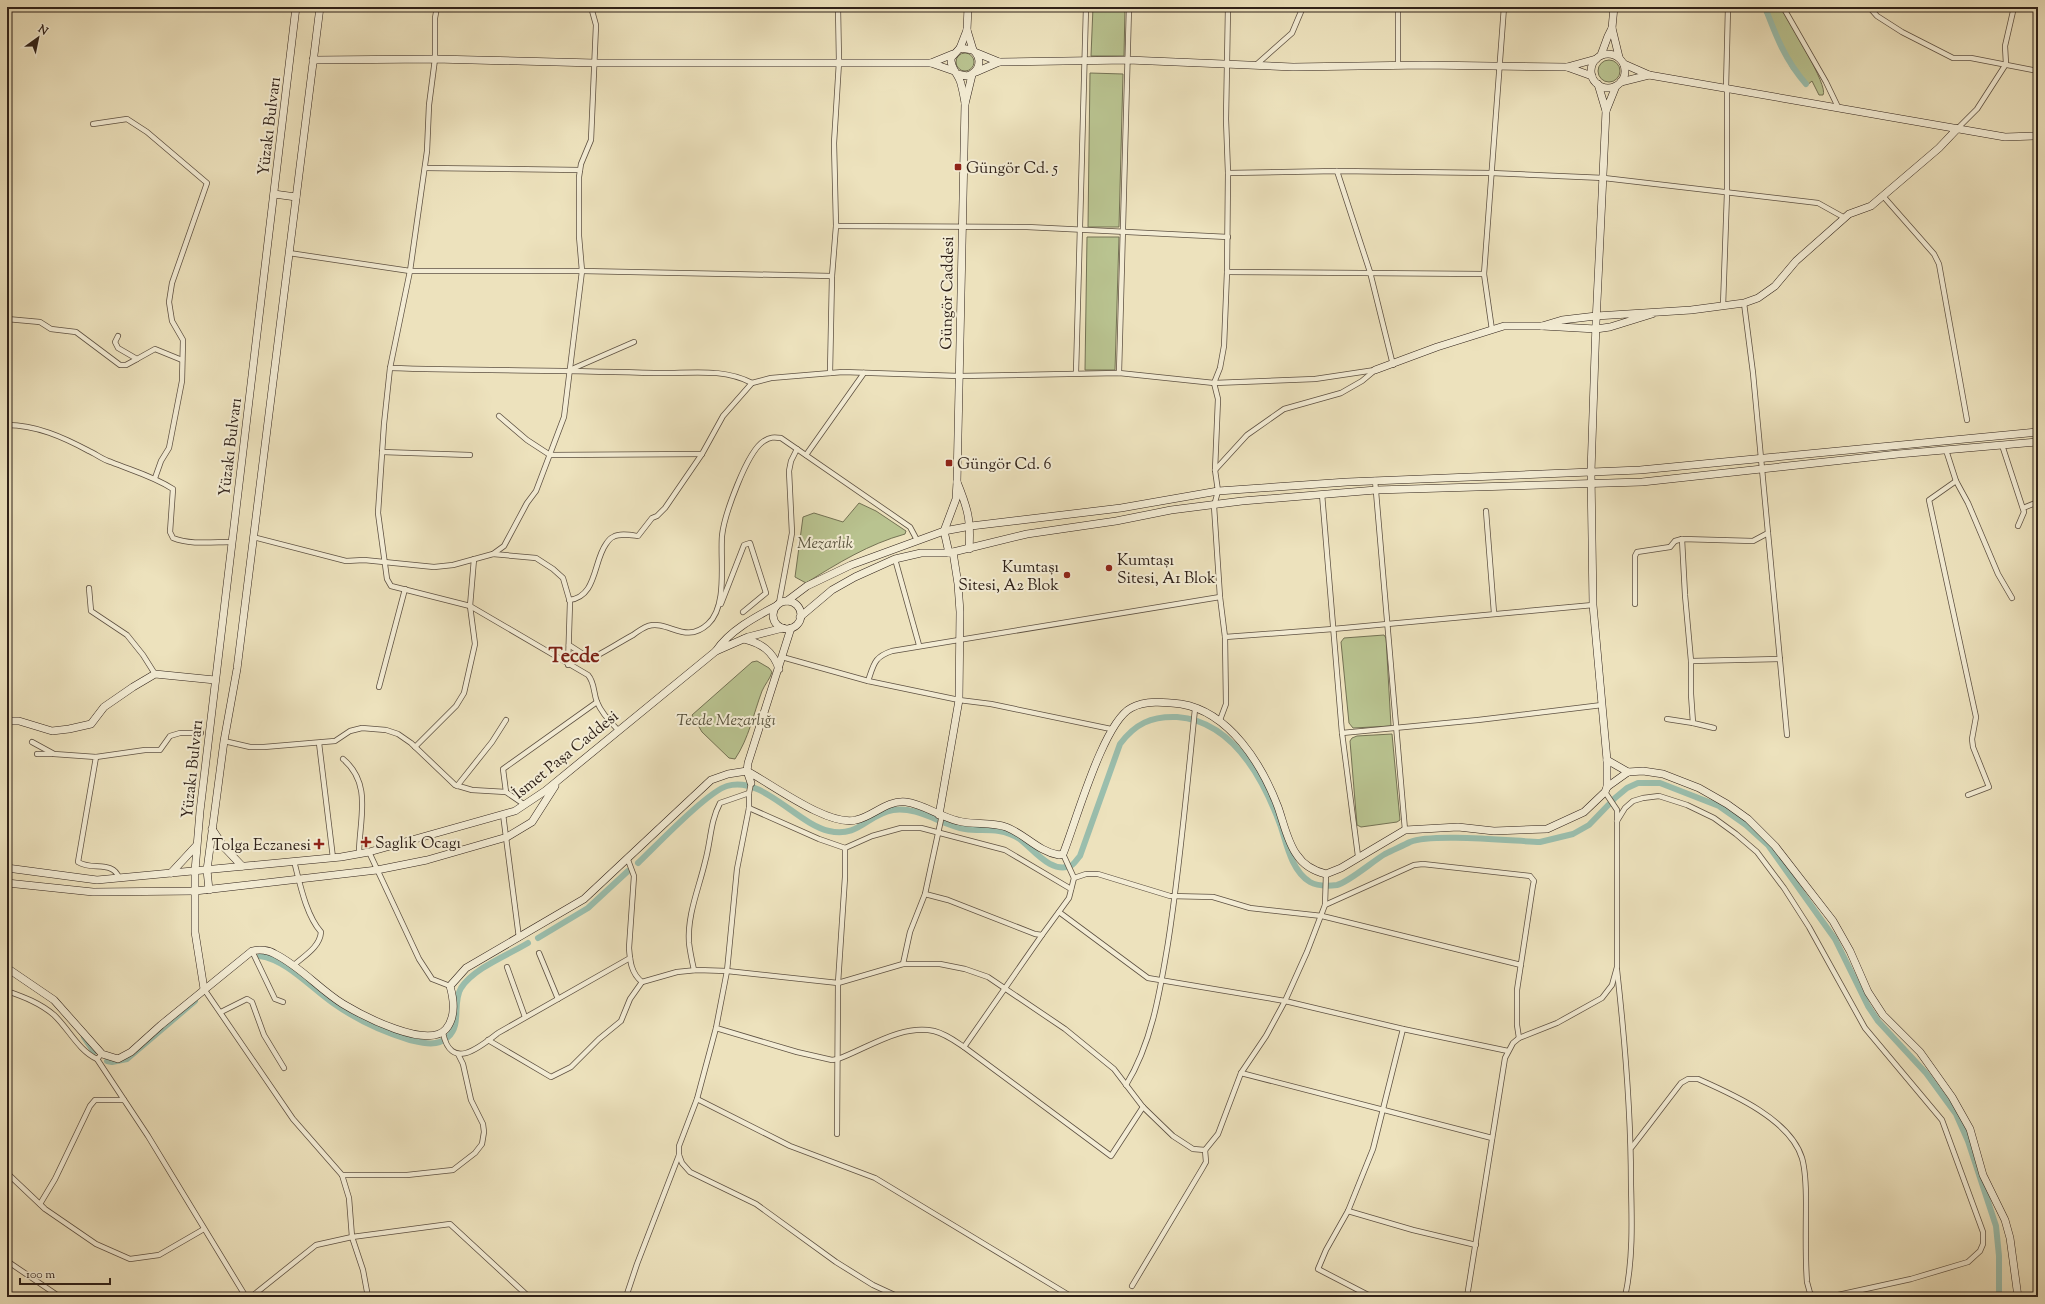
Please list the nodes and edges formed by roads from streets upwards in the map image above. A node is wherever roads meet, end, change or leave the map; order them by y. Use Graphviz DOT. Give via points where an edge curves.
graph roads {
  1 [pos="296,7"];
  2 [pos="320,7"];
  3 [pos="436,7"];
  4 [pos="591,7"];
  5 [pos="838,7"];
  6 [pos="968,7"];
  7 [pos="1086,7"];
  8 [pos="1130,7"];
  9 [pos="1228,7"];
  10 [pos="1303,7"];
  11 [pos="1398,7"];
  12 [pos="1504,7"];
  13 [pos="1614,7"];
  14 [pos="1728,7"];
  15 [pos="1783,7"];
  16 [pos="1869,7"];
  17 [pos="2014,7"];
  18 [pos="1612,28"];
  19 [pos="967,30"];
  20 [pos="960,48"];
  21 [pos="975,52"];
  22 [pos="953,54"];
  23 [pos="1599,57"];
  24 [pos="1619,57"];
  25 [pos="435,59"];
  26 [pos="313,60"];
  27 [pos="1128,60"];
  28 [pos="1085,61"];
  29 [pos="839,62"];
  30 [pos="999,62"];
  31 [pos="595,63"];
  32 [pos="931,63"];
  33 [pos="1227,64"];
  34 [pos="1624,64"];
  35 [pos="2006,64"];
  36 [pos="1256,65"];
  37 [pos="1398,66"];
  38 [pos="1500,66"];
  39 [pos="1568,67"];
  40 [pos="2038,71"];
  41 [pos="956,73"];
  42 [pos="974,73"];
  43 [pos="1649,75"];
  44 [pos="1592,76"];
  45 [pos="1598,84"];
  46 [pos="1618,84"];
  47 [pos="1727,88"];
  48 [pos="965,104"];
  49 [pos="1838,107"];
  50 [pos="1606,111"];
  51 [pos="93,124"];
  52 [pos="1957,129"];
  53 [pos="2038,136"];
  54 [pos="425,168"];
  55 [pos="580,170"];
  56 [pos="1337,171"];
  57 [pos="1491,173"];
  58 [pos="1228,174"];
  59 [pos="1604,178"];
  60 [pos="1726,193"];
  61 [pos="274,194"];
  62 [pos="1883,196"];
  63 [pos="296,197"];
  64 [pos="1845,218"];
  65 [pos="836,226"];
  66 [pos="961,228"];
  67 [pos="1080,229"];
  68 [pos="1124,231"];
  69 [pos="1228,237"];
  70 [pos="289,253"];
  71 [pos="410,271"];
  72 [pos="582,271"];
  73 [pos="1227,272"];
  74 [pos="1370,272"];
  75 [pos="1484,274"];
  76 [pos="832,276"];
  77 [pos="1744,303"];
  78 [pos="1722,306"];
  79 [pos="1652,314"];
  80 [pos="1596,316"];
  81 [pos="7,319"];
  82 [pos="1542,326"];
  83 [pos="1596,329"];
  84 [pos="1492,330"];
  85 [pos="118,336"];
  86 [pos="634,342"];
  87 [pos="137,359"];
  88 [pos="182,360"];
  89 [pos="1393,365"];
  90 [pos="390,368"];
  91 [pos="569,370"];
  92 [pos="1375,370"];
  93 [pos="830,373"];
  94 [pos="864,373"];
  95 [pos="1076,373"];
  96 [pos="1119,373"];
  97 [pos="959,376"];
  98 [pos="752,383"];
  99 [pos="1214,383"];
  100 [pos="499,416"];
  101 [pos="1967,420"];
  102 [pos="7,425"];
  103 [pos="2038,432"];
  104 [pos="2038,442"];
  105 [pos="2002,445"];
  106 [pos="797,449"];
  107 [pos="1946,450"];
  108 [pos="382,452"];
  109 [pos="702,454"];
  110 [pos="470,455"];
  111 [pos="550,455"];
  112 [pos="806,456"];
  113 [pos="1761,458"];
  114 [pos="1214,470"];
  115 [pos="1762,470"];
  116 [pos="1591,472"];
  117 [pos="156,478"];
  118 [pos="1375,480"];
  119 [pos="1956,481"];
  120 [pos="957,482"];
  121 [pos="1593,484"];
  122 [pos="1376,490"];
  123 [pos="1218,491"];
  124 [pos="1322,494"];
  125 [pos="2038,502"];
  126 [pos="1214,506"];
  127 [pos="2023,508"];
  128 [pos="1486,511"];
  129 [pos="971,526"];
  130 [pos="2018,526"];
  131 [pos="944,531"];
  132 [pos="1768,533"];
  133 [pos="253,536"];
  134 [pos="1682,539"];
  135 [pos="917,540"];
  136 [pos="232,542"];
  137 [pos="969,549"];
  138 [pos="951,553"];
  139 [pos="493,554"];
  140 [pos="474,559"];
  141 [pos="895,559"];
  142 [pos="386,563"];
  143 [pos="89,588"];
  144 [pos="405,589"];
  145 [pos="1220,596"];
  146 [pos="2012,598"];
  147 [pos="569,600"];
  148 [pos="787,601"];
  149 [pos="1635,604"];
  150 [pos="778,605"];
  151 [pos="1593,605"];
  152 [pos="470,606"];
  153 [pos="719,608"];
  154 [pos="743,612"];
  155 [pos="1494,613"];
  156 [pos="800,617"];
  157 [pos="1388,623"];
  158 [pos="787,628"];
  159 [pos="1333,629"];
  160 [pos="1225,637"];
  161 [pos="744,639"];
  162 [pos="960,639"];
  163 [pos="569,645"];
  164 [pos="919,645"];
  165 [pos="716,651"];
  166 [pos="782,657"];
  167 [pos="1780,659"];
  168 [pos="1691,661"];
  169 [pos="568,664"];
  170 [pos="779,669"];
  171 [pos="155,674"];
  172 [pos="215,680"];
  173 [pos="868,681"];
  174 [pos="379,687"];
  175 [pos="958,700"];
  176 [pos="597,702"];
  177 [pos="1602,705"];
  178 [pos="1195,709"];
  179 [pos="1667,719"];
  180 [pos="506,720"];
  181 [pos="1220,720"];
  182 [pos="7,721"];
  183 [pos="1693,723"];
  184 [pos="1396,728"];
  185 [pos="1714,728"];
  186 [pos="1111,729"];
  187 [pos="618,730"];
  188 [pos="201,733"];
  189 [pos="1342,733"];
  190 [pos="1787,735"];
  191 [pos="224,741"];
  192 [pos="32,742"];
  193 [pos="320,743"];
  194 [pos="415,747"];
  195 [pos="37,754"];
  196 [pos="54,754"];
  197 [pos="96,757"];
  198 [pos="343,759"];
  199 [pos="1607,760"];
  200 [pos="747,772"];
  201 [pos="1628,772"];
  202 [pos="558,780"];
  203 [pos="457,786"];
  204 [pos="750,788"];
  205 [pos="1606,790"];
  206 [pos="506,792"];
  207 [pos="1968,795"];
  208 [pos="525,805"];
  209 [pos="749,808"];
  210 [pos="503,814"];
  211 [pos="941,816"];
  212 [pos="1617,821"];
  213 [pos="212,829"];
  214 [pos="1405,830"];
  215 [pos="938,833"];
  216 [pos="507,837"];
  217 [pos="197,846"];
  218 [pos="845,848"];
  219 [pos="369,852"];
  220 [pos="359,854"];
  221 [pos="1063,854"];
  222 [pos="1358,856"];
  223 [pos="333,858"];
  224 [pos="628,860"];
  225 [pos="294,861"];
  226 [pos="242,866"];
  227 [pos="7,868"];
  228 [pos="207,870"];
  229 [pos="377,870"];
  230 [pos="194,871"];
  231 [pos="171,873"];
  232 [pos="1326,876"];
  233 [pos="119,878"];
  234 [pos="1074,878"];
  235 [pos="299,880"];
  236 [pos="7,883"];
  237 [pos="1071,888"];
  238 [pos="209,890"];
  239 [pos="195,892"];
  240 [pos="925,894"];
  241 [pos="1176,896"];
  242 [pos="1325,905"];
  243 [pos="1059,912"];
  244 [pos="1322,916"];
  245 [pos="1042,935"];
  246 [pos="519,938"];
  247 [pos="252,952"];
  248 [pos="539,953"];
  249 [pos="630,958"];
  250 [pos="903,964"];
  251 [pos="294,965"];
  252 [pos="1521,965"];
  253 [pos="507,967"];
  254 [pos="1617,967"];
  255 [pos="7,968"];
  256 [pos="694,970"];
  257 [pos="727,971"];
  258 [pos="1162,981"];
  259 [pos="642,982"];
  260 [pos="838,984"];
  261 [pos="450,986"];
  262 [pos="1005,987"];
  263 [pos="204,989"];
  264 [pos="7,991"];
  265 [pos="558,999"];
  266 [pos="1285,1001"];
  267 [pos="283,1002"];
  268 [pos="221,1012"];
  269 [pos="526,1017"];
  270 [pos="716,1028"];
  271 [pos="1403,1029"];
  272 [pos="443,1035"];
  273 [pos="1519,1038"];
  274 [pos="488,1040"];
  275 [pos="964,1047"];
  276 [pos="1508,1051"];
  277 [pos="458,1054"];
  278 [pos="99,1056"];
  279 [pos="838,1059"];
  280 [pos="284,1068"];
  281 [pos="1241,1073"];
  282 [pos="1126,1085"];
  283 [pos="124,1100"];
  284 [pos="697,1100"];
  285 [pos="1144,1107"];
  286 [pos="1383,1109"];
  287 [pos="837,1134"];
  288 [pos="1492,1138"];
  289 [pos="1632,1147"];
  290 [pos="1205,1150"];
  291 [pos="679,1155"];
  292 [pos="7,1173"];
  293 [pos="342,1175"];
  294 [pos="40,1204"];
  295 [pos="1348,1211"];
  296 [pos="204,1229"];
  297 [pos="352,1237"];
  298 [pos="1476,1245"];
  299 [pos="7,1261"];
  300 [pos="1132,1286"];
  301 [pos="366,1296"];
  302 [pos="60,1297"];
  303 [pos="246,1297"];
  304 [pos="251,1297"];
  305 [pos="529,1297"];
  306 [pos="626,1297"];
  307 [pos="899,1297"];
  308 [pos="1072,1297"];
  309 [pos="1372,1297"];
  310 [pos="1467,1297"];
  311 [pos="1625,1297"];
  312 [pos="1815,1297"];
  313 [pos="1829,1297"];
  314 [pos="2018,1297"];
  1 -- 61 [label="street, Yüzakı Bulvarı"];
  2 -- 26 [label="street, Yüzakı Bulvarı"];
  3 -- 25 [label="street"];
  4 -- 31 [label="street" via="596,24"];
  5 -- 29 [label="street"];
  6 -- 19 [label="street"];
  7 -- 28 [label="street"];
  8 -- 27 [label="street"];
  9 -- 33 [label="street"];
  10 -- 36 [label="street" via="1292,33"];
  11 -- 37 [label="street"];
  12 -- 38 [label="street"];
  13 -- 18 [label="street"];
  14 -- 47 [label="street"];
  15 -- 49 [label="street"];
  16 -- 35 [label="street" via="1902,32 1954,58"];
  17 -- 35 [label="street" via="2005,46"];
  18 -- 23 [label="street"];
  18 -- 24 [label="street"];
  19 -- 20 [label="street"];
  19 -- 21 [label="street"];
  20 -- 21 [label="street"];
  20 -- 22 [label="street"];
  21 -- 30 [label="street"];
  21 -- 42 [label="street" via="980,63"];
  22 -- 32 [label="street"];
  22 -- 41 [label="street" via="950,63"];
  23 -- 24 [label="street" via="1609,54"];
  23 -- 39 [label="street"];
  23 -- 44 [label="street" via="1592,66"];
  24 -- 34 [label="street"];
  25 -- 26 [label="street"];
  25 -- 31 [label="street"];
  25 -- 54 [label="street"];
  26 -- 63 [label="street, Yüzakı Bulvarı"];
  27 -- 28 [label="street"];
  27 -- 33 [label="street"];
  27 -- 68 [label="street"];
  28 -- 30 [label="street"];
  28 -- 67 [label="street"];
  29 -- 31 [label="street"];
  29 -- 32 [label="street"];
  29 -- 65 [label="street" via="834,143"];
  30 -- 42 [label="street"];
  31 -- 55 [label="street" via="591,140"];
  32 -- 41 [label="street"];
  33 -- 36 [label="street"];
  33 -- 58 [label="street"];
  34 -- 43 [label="street"];
  34 -- 46 [label="street" via="1625,73"];
  35 -- 40 [label="street"];
  35 -- 52 [label="street" via="1977,109"];
  36 -- 37 [label="street"];
  37 -- 38 [label="street"];
  38 -- 39 [label="street"];
  38 -- 57 [label="street"];
  39 -- 44 [label="street"];
  41 -- 42 [label="street" via="962,76"];
  41 -- 48 [label="street"];
  42 -- 48 [label="street"];
  43 -- 46 [label="street"];
  43 -- 47 [label="street"];
  44 -- 45 [label="street"];
  45 -- 46 [label="street" via="1606,88"];
  45 -- 50 [label="street"];
  46 -- 50 [label="street"];
  47 -- 49 [label="street"];
  47 -- 60 [label="street"];
  48 -- 66 [label="street, Güngör Caddesi"];
  49 -- 52 [label="street"];
  50 -- 59 [label="street"];
  51 -- 88 [label="street" via="127,119 147,132 207,183 172,283 169,302 172,321 184,340"];
  52 -- 53 [label="street" via="2005,137"];
  52 -- 62 [label="street" via="1939,148"];
  54 -- 55 [label="street"];
  54 -- 71 [label="street"];
  55 -- 72 [label="street" via="579,236"];
  56 -- 57 [label="street"];
  56 -- 58 [label="street"];
  56 -- 74 [label="street"];
  57 -- 59 [label="street"];
  57 -- 75 [label="street"];
  58 -- 69 [label="street"];
  59 -- 60 [label="street"];
  59 -- 80 [label="street"];
  60 -- 64 [label="street" via="1818,203"];
  60 -- 78 [label="street"];
  61 -- 63 [label="street"];
  61 -- 136 [label="street, Yüzakı Bulvarı"];
  62 -- 64 [label="street" via="1871,206"];
  62 -- 101 [label="street" via="1934,254 1939,264"];
  63 -- 70 [label="street, Yüzakı Bulvarı"];
  64 -- 77 [label="street" via="1796,261 1775,286 1758,298"];
  65 -- 66 [label="street"];
  65 -- 76 [label="street"];
  66 -- 67 [label="street"];
  66 -- 97 [label="street, Güngör Caddesi"];
  67 -- 68 [label="street"];
  67 -- 95 [label="street"];
  68 -- 69 [label="street"];
  68 -- 96 [label="street"];
  69 -- 73 [label="street"];
  70 -- 71 [label="street"];
  70 -- 133 [label="street, Yüzakı Bulvarı"];
  71 -- 72 [label="street"];
  71 -- 90 [label="street"];
  72 -- 76 [label="street"];
  72 -- 91 [label="street"];
  73 -- 74 [label="street"];
  73 -- 99 [label="street" via="1224,346"];
  74 -- 75 [label="street"];
  74 -- 89 [label="street"];
  75 -- 84 [label="street"];
  76 -- 93 [label="street"];
  77 -- 78 [label="street"];
  77 -- 113 [label="street"];
  78 -- 79 [label="street"];
  79 -- 80 [label="street"];
  79 -- 83 [label="street"];
  80 -- 82 [label="street" via="1562,320"];
  80 -- 83 [label="street"];
  81 -- 87 [label="street" via="40,322 51,328 76,332 120,365"];
  82 -- 83 [label="street"];
  82 -- 84 [label="street" via="1504,326"];
  83 -- 116 [label="street"];
  84 -- 89 [label="street" via="1437,347"];
  85 -- 87 [label="street" via="115,342 118,348"];
  86 -- 91 [label="street"];
  87 -- 88 [label="street" via="155,348"];
  88 -- 117 [label="street" via="179,402 169,448 161,461"];
  89 -- 92 [label="street"];
  90 -- 91 [label="street"];
  90 -- 108 [label="street"];
  91 -- 98 [label="street" via="725,373"];
  91 -- 111 [label="street" via="564,417"];
  92 -- 99 [label="street" via="1315,379"];
  92 -- 114 [label="street" via="1341,393 1284,409 1247,435"];
  93 -- 94 [label="street"];
  93 -- 98 [label="street" via="771,378"];
  94 -- 97 [label="street"];
  94 -- 112 [label="street"];
  95 -- 96 [label="street"];
  95 -- 97 [label="street"];
  96 -- 99 [label="street"];
  97 -- 120 [label="street, Güngör Caddesi"];
  98 -- 109 [label="street" via="723,416"];
  99 -- 114 [label="street" via="1218,399"];
  100 -- 111 [label="street" via="527,440"];
  102 -- 117 [label="street" via="48,432 110,462"];
  103 -- 113 [label="street"];
  104 -- 105 [label="street"];
  105 -- 107 [label="street"];
  105 -- 127 [label="street"];
  106 -- 112 [label="street"];
  106 -- 150 [label="street" via="789,471 792,533"];
  106 -- 153 [label="street" via="781,438 772,437 763,441 750,456 736,486 722,535"];
  107 -- 115 [label="street"];
  107 -- 119 [label="street"];
  108 -- 110 [label="street"];
  108 -- 142 [label="street" via="378,513"];
  109 -- 111 [label="street"];
  109 -- 147 [label="street" via="665,508 652,518 638,536 611,537 601,551 590,588 578,599"];
  111 -- 139 [label="street" via="536,491 526,503 504,546"];
  112 -- 135 [label="street" via="910,527"];
  113 -- 115 [label="street"];
  113 -- 116 [label="street" via="1640,470"];
  114 -- 123 [label="street"];
  115 -- 121 [label="street" via="1739,470 1642,482"];
  115 -- 132 [label="street"];
  116 -- 118 [label="street"];
  116 -- 121 [label="street"];
  117 -- 136 [label="street" via="173,489 170,532 173,538 178,541"];
  118 -- 122 [label="street"];
  118 -- 123 [label="street"];
  119 -- 146 [label="street" via="1998,574"];
  119 -- 207 [label="street" via="1929,500 1976,717 1973,746 1989,787"];
  120 -- 129 [label="street"];
  120 -- 131 [label="street, Güngör Caddesi" via="956,499"];
  121 -- 122 [label="street"];
  121 -- 151 [label="street"];
  122 -- 124 [label="street"];
  122 -- 157 [label="street"];
  123 -- 126 [label="street"];
  123 -- 129 [label="street" via="1121,508"];
  124 -- 126 [label="street"];
  124 -- 159 [label="street"];
  125 -- 127 [label="street"];
  126 -- 137 [label="street" via="1171,510 1027,534"];
  126 -- 145 [label="street"];
  127 -- 130 [label="street" via="2024,512"];
  128 -- 155 [label="street"];
  129 -- 131 [label="street"];
  129 -- 137 [label="street"];
  131 -- 135 [label="street"];
  131 -- 138 [label="street"];
  132 -- 134 [label="street" via="1753,541"];
  132 -- 167 [label="street"];
  133 -- 142 [label="street" via="346,561"];
  133 -- 191 [label="street, Yüzakı Bulvarı" via="237,669"];
  134 -- 149 [label="street" via="1675,541 1670,547 1637,552"];
  134 -- 168 [label="street"];
  135 -- 148 [label="street" via="819,580"];
  136 -- 172 [label="street, Yüzakı Bulvarı"];
  137 -- 138 [label="street"];
  138 -- 141 [label="street" via="921,553"];
  138 -- 162 [label="street" via="958,584"];
  139 -- 140 [label="street"];
  139 -- 147 [label="street" via="536,558 563,578"];
  140 -- 142 [label="street" via="434,568"];
  140 -- 152 [label="street"];
  141 -- 156 [label="street" via="837,587"];
  141 -- 164 [label="street"];
  142 -- 144 [label="street" via="388,583"];
  143 -- 171 [label="street" via="92,611 127,635"];
  144 -- 152 [label="street"];
  144 -- 174 [label="street"];
  145 -- 160 [label="street"];
  145 -- 162 [label="street"];
  147 -- 163 [label="street"];
  148 -- 150 [label="street"];
  148 -- 156 [label="street" via="799,608"];
  150 -- 158 [label="street" via="773,615 774,619 779,626"];
  150 -- 165 [label="street" via="721,642"];
  151 -- 155 [label="street"];
  151 -- 177 [label="street"];
  152 -- 169 [label="street"];
  152 -- 194 [label="street" via="475,644 464,693 456,706"];
  153 -- 154 [label="street" via="744,545 750,543 766,593"];
  153 -- 163 [label="street" via="709,624 693,632 676,632 662,626 649,626 596,656 586,656"];
  155 -- 157 [label="street"];
  156 -- 158 [label="street" via="796,625"];
  157 -- 159 [label="street"];
  157 -- 184 [label="street"];
  158 -- 161 [label="street"];
  158 -- 166 [label="street"];
  159 -- 160 [label="street"];
  159 -- 189 [label="street"];
  160 -- 181 [label="street" via="1226,704"];
  161 -- 165 [label="street"];
  161 -- 170 [label="street" via="754,641 769,651"];
  162 -- 164 [label="street"];
  162 -- 175 [label="street"];
  163 -- 169 [label="street"];
  164 -- 173 [label="street" via="880,655 874,663"];
  165 -- 187 [label="street, İsmet Paşa Caddesi"];
  166 -- 170 [label="street"];
  166 -- 173 [label="street"];
  167 -- 168 [label="street"];
  167 -- 190 [label="street"];
  168 -- 183 [label="street"];
  169 -- 176 [label="street" via="588,675 593,681"];
  170 -- 200 [label="street"];
  171 -- 172 [label="street"];
  171 -- 182 [label="street" via="104,707 91,724 52,731 19,721"];
  172 -- 217 [label="street, Yüzakı Bulvarı"];
  173 -- 175 [label="street"];
  175 -- 186 [label="street" via="991,704"];
  175 -- 211 [label="street"];
  176 -- 187 [label="street" via="610,723"];
  176 -- 206 [label="street" via="503,769"];
  177 -- 184 [label="street"];
  177 -- 199 [label="street"];
  178 -- 181 [label="street"];
  178 -- 186 [label="street" via="1186,705 1162,702 1146,703 1131,707"];
  178 -- 241 [label="street"];
  179 -- 183 [label="street"];
  180 -- 203 [label="street"];
  181 -- 232 [label="street" via="1265,775 1295,853 1306,865"];
  183 -- 185 [label="street"];
  184 -- 189 [label="street"];
  184 -- 214 [label="street"];
  186 -- 221 [label="street"];
  187 -- 202 [label="street, İsmet Paşa Caddesi"];
  188 -- 197 [label="street" via="180,733 170,736 160,750"];
  189 -- 222 [label="street"];
  191 -- 193 [label="street" via="250,747"];
  191 -- 213 [label="street, Yüzakı Bulvarı"];
  192 -- 196 [label="street"];
  193 -- 194 [label="street" via="335,741 350,731 362,728 398,734"];
  193 -- 223 [label="street"];
  194 -- 203 [label="street"];
  195 -- 196 [label="street"];
  196 -- 197 [label="street"];
  197 -- 233 [label="street" via="78,862 90,867 112,868"];
  198 -- 220 [label="street" via="354,768 363,796"];
  199 -- 201 [label="street"];
  199 -- 205 [label="street"];
  200 -- 204 [label="street"];
  200 -- 211 [label="street" via="821,814 845,822 857,820 886,804 906,802"];
  200 -- 224 [label="street" via="728,774 711,780"];
  201 -- 205 [label="street"];
  201 -- 314 [label="street" via="1643,770 1663,774 1699,788 1748,819 1775,846 1833,921 1850,950 1868,992 1883,1015 1920,1052 1952,1097 1970,1129 1984,1175 2005,1220"];
  202 -- 208 [label="street, İsmet Paşa Caddesi"];
  202 -- 216 [label="street" via="532,822"];
  203 -- 206 [label="street" via="472,790"];
  204 -- 209 [label="street"];
  204 -- 256 [label="street" via="720,803 714,814 706,862 694,899 691,919 689,942"];
  205 -- 212 [label="street" via="1616,810"];
  205 -- 214 [label="street" via="1584,812 1547,829"];
  206 -- 208 [label="street"];
  208 -- 210 [label="street, İsmet Paşa Caddesi"];
  209 -- 218 [label="street" via="819,840"];
  209 -- 257 [label="street" via="737,869"];
  210 -- 216 [label="street"];
  210 -- 219 [label="street, İsmet Paşa Caddesi"];
  211 -- 215 [label="street"];
  211 -- 221 [label="street" via="958,821 1006,827 1052,854"];
  212 -- 254 [label="street"];
  212 -- 313 [label="street" via="1633,801 1659,796 1700,812 1736,834 1757,852 1809,927 1865,1028 1942,1120 1983,1232 1980,1251 1968,1262 1911,1279"];
  213 -- 226 [label="street" via="224,847"];
  213 -- 228 [label="street, Yüzakı Bulvarı"];
  214 -- 222 [label="street"];
  215 -- 218 [label="street" via="921,828 901,828 872,836"];
  215 -- 237 [label="street" via="1005,850"];
  215 -- 240 [label="street"];
  216 -- 229 [label="street" via="427,860"];
  216 -- 246 [label="street"];
  217 -- 230 [label="street, Yüzakı Bulvarı"];
  217 -- 231 [label="street"];
  218 -- 260 [label="street"];
  219 -- 220 [label="street, İsmet Paşa Caddesi"];
  219 -- 229 [label="street"];
  220 -- 223 [label="street, İsmet Paşa Caddesi"];
  221 -- 234 [label="street"];
  222 -- 232 [label="street"];
  223 -- 225 [label="street, İsmet Paşa Caddesi"];
  224 -- 246 [label="street" via="584,899"];
  224 -- 249 [label="street" via="634,876"];
  225 -- 226 [label="street, İsmet Paşa Caddesi"];
  225 -- 235 [label="street"];
  226 -- 228 [label="street, İsmet Paşa Caddesi"];
  227 -- 233 [label="street, İsmet Paşa Caddesi" via="97,880"];
  228 -- 230 [label="street, İsmet Paşa Caddesi"];
  228 -- 238 [label="street, Yüzakı Bulvarı"];
  229 -- 235 [label="street"];
  229 -- 261 [label="street" via="419,959 432,979"];
  230 -- 231 [label="street, İsmet Paşa Caddesi"];
  230 -- 239 [label="street, Yüzakı Bulvarı"];
  231 -- 233 [label="street, İsmet Paşa Caddesi"];
  232 -- 242 [label="street"];
  234 -- 237 [label="street"];
  234 -- 241 [label="street" via="1098,874"];
  235 -- 238 [label="street"];
  235 -- 251 [label="street" via="309,914 321,932 320,939 312,950"];
  236 -- 239 [label="street" via="93,892"];
  237 -- 243 [label="street" via="1069,898"];
  238 -- 239 [label="street"];
  239 -- 263 [label="street, Yüzakı Bulvarı" via="195,932"];
  240 -- 245 [label="street"];
  240 -- 250 [label="street" via="910,932"];
  241 -- 244 [label="street" via="1213,897 1250,908"];
  241 -- 258 [label="street"];
  242 -- 244 [label="street"];
  242 -- 252 [label="street" via="1414,865 1527,875 1533,878 1534,884"];
  243 -- 245 [label="street"];
  243 -- 258 [label="street" via="1148,978"];
  244 -- 252 [label="street"];
  244 -- 266 [label="street"];
  245 -- 262 [label="street"];
  246 -- 261 [label="street" via="466,968"];
  247 -- 251 [label="street" via="257,949 274,953"];
  247 -- 263 [label="street"];
  247 -- 267 [label="street" via="276,999"];
  248 -- 265 [label="street"];
  249 -- 259 [label="street" via="635,976"];
  249 -- 265 [label="street"];
  250 -- 260 [label="street"];
  250 -- 262 [label="street" via="940,964 965,969 988,977"];
  251 -- 272 [label="street" via="343,1004 374,1020 415,1035"];
  252 -- 273 [label="street" via="1517,990"];
  253 -- 269 [label="street"];
  254 -- 273 [label="street" via="1612,985 1602,998 1557,1023"];
  254 -- 289 [label="street"];
  255 -- 278 [label="street" via="54,1000"];
  256 -- 257 [label="street"];
  256 -- 259 [label="street"];
  257 -- 260 [label="street"];
  257 -- 270 [label="street"];
  258 -- 266 [label="street"];
  258 -- 282 [label="street" via="1139,1061"];
  259 -- 274 [label="street" via="630,999 621,1021 571,1067 551,1077"];
  260 -- 279 [label="street"];
  261 -- 272 [label="street" via="454,1000 451,1024"];
  262 -- 275 [label="street"];
  262 -- 282 [label="street" via="1066,1028 1114,1069"];
  263 -- 268 [label="street"];
  263 -- 278 [label="street" via="131,1052 118,1059"];
  264 -- 278 [label="street" via="39,1004 54,1015 88,1055"];
  265 -- 269 [label="street"];
  266 -- 271 [label="street"];
  266 -- 281 [label="street" via="1266,1036"];
  268 -- 280 [label="street" via="247,999 252,1002 264,1035"];
  268 -- 293 [label="street" via="293,1119"];
  269 -- 274 [label="street"];
  270 -- 279 [label="street" via="797,1052"];
  270 -- 284 [label="street"];
  271 -- 276 [label="street"];
  271 -- 286 [label="street"];
  272 -- 277 [label="street" via="448,1048"];
  273 -- 276 [label="street"];
  274 -- 277 [label="street" via="479,1048"];
  275 -- 279 [label="street" via="949,1037 920,1029 904,1032"];
  275 -- 285 [label="street" via="1111,1156"];
  276 -- 288 [label="street"];
  277 -- 293 [label="street" via="463,1064 471,1100 484,1128 482,1144 475,1153 453,1170 407,1175"];
  278 -- 283 [label="street"];
  279 -- 287 [label="street"];
  281 -- 286 [label="street"];
  281 -- 290 [label="street" via="1218,1134"];
  282 -- 285 [label="street"];
  283 -- 294 [label="street" via="95,1100 90,1106"];
  283 -- 296 [label="street"];
  284 -- 291 [label="street" via="679,1146"];
  284 -- 308 [label="street" via="790,1146 875,1178"];
  285 -- 290 [label="street" via="1173,1136 1193,1149"];
  286 -- 288 [label="street"];
  286 -- 295 [label="street" via="1373,1148"];
  288 -- 298 [label="street"];
  289 -- 311 [label="street" via="1632,1227"];
  289 -- 312 [label="street" via="1681,1083 1688,1079 1698,1079 1750,1103 1772,1120 1789,1136 1802,1157 1806,1180 1807,1282 1810,1293"];
  290 -- 300 [label="street" via="1206,1162"];
  291 -- 306 [label="street"];
  291 -- 307 [label="street" via="690,1172 756,1204 836,1262 872,1285"];
  292 -- 294 [label="street"];
  293 -- 297 [label="street" via="349,1198"];
  294 -- 296 [label="street" via="96,1244 130,1259 159,1255"];
  295 -- 298 [label="street"];
  295 -- 309 [label="street" via="1318,1269"];
  296 -- 303 [label="street"];
  297 -- 301 [label="street" via="363,1270"];
  297 -- 304 [label="street" via="316,1245"];
  297 -- 305 [label="street" via="450,1224"];
  298 -- 310 [label="street"];
  299 -- 302 [label="street"];
}
